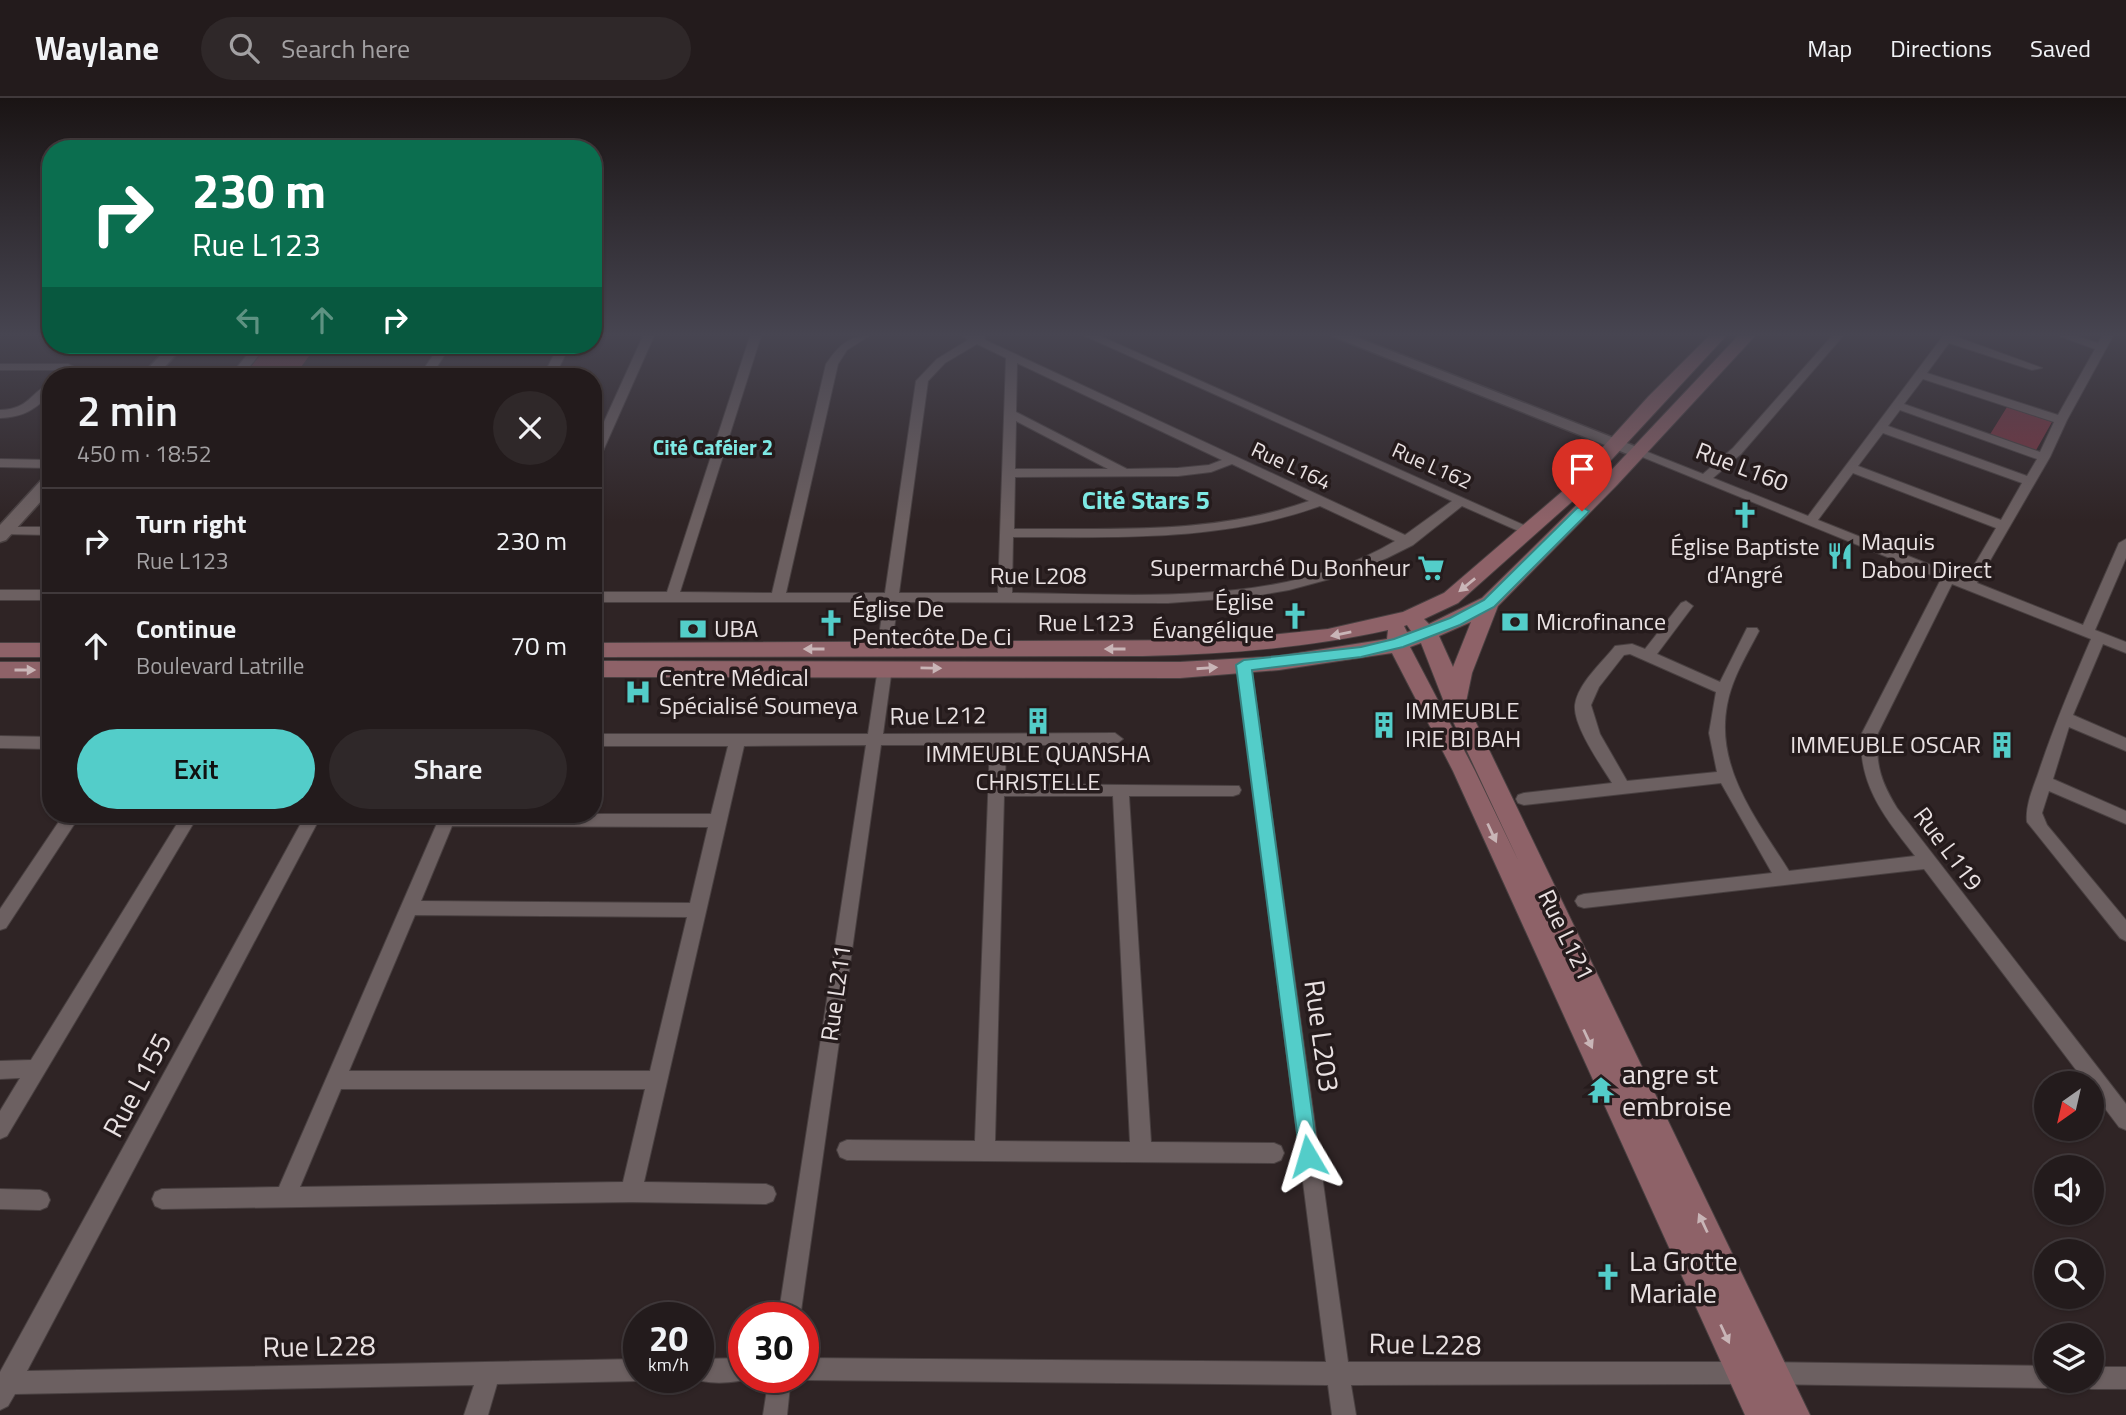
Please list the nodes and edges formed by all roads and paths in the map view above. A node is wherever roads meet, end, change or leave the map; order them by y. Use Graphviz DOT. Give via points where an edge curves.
graph roads {
  1 [pos="39,397"];
  2 [pos="621,397"];
  3 [pos="736,397"];
  4 [pos="824,397"];
  5 [pos="920,397"];
  6 [pos="1012,397"];
  7 [pos="1099,397"];
  8 [pos="1228,397"];
  9 [pos="1495,397"];
  10 [pos="1660,397"];
  11 [pos="1688,397"];
  12 [pos="1784,397"];
  13 [pos="1906,397"];
  14 [pos="1993,397"];
  15 [pos="2074,397"];
  16 [pos="1899,407"];
  17 [pos="0,414"];
  18 [pos="1012,414"];
  19 [pos="2061,420"];
  20 [pos="1882,428"];
  21 [pos="602,440"];
  22 [pos="1615,445"];
  23 [pos="1636,452"];
  24 [pos="2044,457"];
  25 [pos="1233,460"];
  26 [pos="0,463"];
  27 [pos="42,464"];
  28 [pos="1852,468"];
  29 [pos="1124,472"];
  30 [pos="1010,473"];
  31 [pos="1706,479"];
  32 [pos="2028,481"];
  33 [pos="42,490"];
  34 [pos="1320,501"];
  35 [pos="1460,501"];
  36 [pos="1811,521"];
  37 [pos="2004,526"];
  38 [pos="1528,530"];
  39 [pos="42,532"];
  40 [pos="1008,533"];
  41 [pos="2,534"];
  42 [pos="1408,542"];
  43 [pos="2126,543"];
  44 [pos="1949,577"];
  45 [pos="1969,585"];
  46 [pos="0,595"];
  47 [pos="42,595"];
  48 [pos="778,596"];
  49 [pos="602,597"];
  50 [pos="672,597"];
  51 [pos="1005,598"];
  52 [pos="891,599"];
  53 [pos="1489,603"];
  54 [pos="1686,606"];
  55 [pos="1408,618"];
  56 [pos="1752,631"];
  57 [pos="1428,633"];
  58 [pos="2093,635"];
  59 [pos="1398,644"];
  60 [pos="2126,648"];
  61 [pos="0,650"];
  62 [pos="42,650"];
  63 [pos="602,650"];
  64 [pos="1648,655"];
  65 [pos="884,658"];
  66 [pos="1244,665"];
  67 [pos="602,669"];
  68 [pos="0,670"];
  69 [pos="42,670"];
  70 [pos="1723,689"];
  71 [pos="1455,702"];
  72 [pos="2064,718"];
  73 [pos="998,738"];
  74 [pos="1115,739"];
  75 [pos="602,740"];
  76 [pos="737,740"];
  77 [pos="873,740"];
  78 [pos="0,742"];
  79 [pos="42,743"];
  80 [pos="2126,745"];
  81 [pos="1724,777"];
  82 [pos="2042,781"];
  83 [pos="1623,788"];
  84 [pos="996,790"];
  85 [pos="1233,790"];
  86 [pos="1121,791"];
  87 [pos="1524,799"];
  88 [pos="2126,818"];
  89 [pos="602,819"];
  90 [pos="718,821"];
  91 [pos="67,823"];
  92 [pos="185,823"];
  93 [pos="309,823"];
  94 [pos="445,823"];
  95 [pos="1927,862"];
  96 [pos="1785,879"];
  97 [pos="1584,901"];
  98 [pos="407,908"];
  99 [pos="695,910"];
  100 [pos="0,923"];
  101 [pos="2126,933"];
  102 [pos="35,1069"];
  103 [pos="0,1070"];
  104 [pos="334,1080"];
  105 [pos="656,1080"];
  106 [pos="2126,1120"];
  107 [pos="0,1129"];
  108 [pos="847,1150"];
  109 [pos="985,1151"];
  110 [pos="1141,1153"];
  111 [pos="1274,1153"];
  112 [pos="631,1192"];
  113 [pos="766,1194"];
  114 [pos="285,1198"];
  115 [pos="0,1199"];
  116 [pos="162,1199"];
  117 [pos="40,1200"];
  118 [pos="791,1302"];
  119 [pos="819,1369"];
  120 [pos="623,1370"];
  121 [pos="489,1372"];
  122 [pos="1337,1373"];
  123 [pos="1758,1373"];
  124 [pos="2034,1377"];
  125 [pos="2104,1378"];
  126 [pos="2126,1378"];
  127 [pos="3,1388"];
  128 [pos="778,1393"];
  129 [pos="476,1415"];
  130 [pos="775,1415"];
  131 [pos="1344,1415"];
  132 [pos="1762,1415"];
  133 [pos="1793,1415"];
  1 -- 17 [label="street" via="23,413"];
  2 -- 21 [label="street"];
  3 -- 50 [label="street"];
  4 -- 48 [label="street"];
  5 -- 52 [label="street, Rue L211"];
  6 -- 18 [label="street"];
  7 -- 25 [label="street, Rue L164"];
  8 -- 35 [label="street, Rue L162"];
  9 -- 22 [label="street, Rue L160"];
  10 -- 22 [label="main road, Rue L123"];
  11 -- 23 [label="main road"];
  12 -- 31 [label="street"];
  13 -- 16 [label="street"];
  14 -- 19 [label="street"];
  15 -- 19 [label="street"];
  16 -- 20 [label="street"];
  16 -- 24 [label="street"];
  18 -- 29 [label="street"];
  18 -- 30 [label="street"];
  19 -- 24 [label="street"];
  20 -- 28 [label="street"];
  20 -- 32 [label="street"];
  22 -- 23 [label="street, Rue L160"];
  22 -- 38 [label="main road, Rue L123" via="1570,494"];
  23 -- 31 [label="street, Rue L160"];
  23 -- 53 [label="main road"];
  24 -- 32 [label="street"];
  25 -- 29 [label="street" via="1178,472"];
  25 -- 34 [label="street, Rue L164"];
  26 -- 27 [label="street"];
  28 -- 36 [label="street"];
  28 -- 37 [label="street"];
  29 -- 30 [label="street"];
  30 -- 40 [label="street"];
  31 -- 36 [label="street, Rue L160"];
  32 -- 37 [label="street"];
  33 -- 41 [label="street"];
  34 -- 40 [label="street" via="1245,525"];
  34 -- 42 [label="street, Rue L164"];
  35 -- 38 [label="street, Rue L162"];
  35 -- 42 [label="street, Rue L208"];
  36 -- 44 [label="street, Rue L160"];
  37 -- 45 [label="street"];
  38 -- 55 [label="main road, Rue L123, one-way" via="1451,598"];
  39 -- 41 [label="street"];
  40 -- 51 [label="street"];
  42 -- 51 [label="street, Rue L208" via="1327,577 1263,591"];
  43 -- 58 [label="street"];
  44 -- 45 [label="street, Rue L160"];
  44 -- 95 [label="street, Rue L119" via="1869,735 1868,759 1875,785"];
  45 -- 58 [label="street, Rue L160"];
  46 -- 47 [label="street"];
  48 -- 50 [label="street, Rue L208"];
  48 -- 52 [label="street, Rue L208"];
  49 -- 50 [label="street, Rue L208"];
  51 -- 52 [label="street, Rue L208"];
  52 -- 65 [label="street, Rue L211"];
  53 -- 57 [label="main road, Rue L123"];
  53 -- 71 [label="main road" via="1461,673"];
  54 -- 64 [label="street"];
  55 -- 57 [label="main road"];
  55 -- 59 [label="main road" via="1397,631"];
  55 -- 65 [label="main road, Rue L123, one-way" via="1328,636 1222,647"];
  56 -- 70 [label="street"];
  57 -- 59 [label="main road, Rue L123"];
  57 -- 71 [label="main road, Rue L121"];
  58 -- 60 [label="street, Rue L160"];
  58 -- 72 [label="street"];
  59 -- 66 [label="main road, Rue L123"];
  59 -- 123 [label="main road, one-way"];
  61 -- 62 [label="main road"];
  65 -- 63 [label="main road, Rue L123, one-way"];
  64 -- 70 [label="street"];
  64 -- 83 [label="street" via="1620,650 1583,705"];
  65 -- 66 [label="main road, Rue L123, one-way" via="1180,670"];
  65 -- 67 [label="main road, Rue L123"];
  65 -- 77 [label="street, Rue L211"];
  66 -- 122 [label="street, Rue L203"];
  68 -- 69 [label="main road, one-way"];
  70 -- 81 [label="street" via="1716,715 1716,746"];
  123 -- 71 [label="main road, Rue L121, one-way"];
  72 -- 80 [label="street"];
  72 -- 82 [label="street"];
  73 -- 74 [label="street, Rue L212"];
  73 -- 77 [label="street, Rue L212"];
  73 -- 84 [label="street"];
  75 -- 76 [label="street, Rue L212"];
  76 -- 77 [label="street, Rue L212"];
  76 -- 90 [label="street"];
  77 -- 118 [label="street, Rue L211"];
  78 -- 79 [label="street"];
  81 -- 83 [label="street"];
  81 -- 96 [label="street"];
  82 -- 88 [label="street"];
  82 -- 101 [label="street" via="2035,822"];
  83 -- 87 [label="street"];
  84 -- 86 [label="street"];
  84 -- 109 [label="street"];
  85 -- 86 [label="street"];
  86 -- 110 [label="street"];
  89 -- 90 [label="street"];
  90 -- 99 [label="street"];
  91 -- 100 [label="street"];
  92 -- 102 [label="street"];
  93 -- 127 [label="street, Rue L155"];
  94 -- 98 [label="street"];
  95 -- 96 [label="street"];
  95 -- 106 [label="street, Rue L119"];
  96 -- 97 [label="street"];
  98 -- 99 [label="street"];
  98 -- 104 [label="street"];
  99 -- 105 [label="street"];
  102 -- 103 [label="street"];
  102 -- 107 [label="street"];
  104 -- 105 [label="street"];
  104 -- 114 [label="street"];
  105 -- 112 [label="street"];
  108 -- 109 [label="street"];
  109 -- 110 [label="street"];
  110 -- 111 [label="street"];
  112 -- 113 [label="street"];
  112 -- 114 [label="street"];
  114 -- 116 [label="street"];
  115 -- 117 [label="street"];
  119 -- 122 [label="street, Rue L228"];
  120 -- 121 [label="street, Rue L228"];
  121 -- 127 [label="street, Rue L228"];
  121 -- 129 [label="street"];
  122 -- 123 [label="street, Rue L228"];
  122 -- 131 [label="street, Rue L203"];
  123 -- 124 [label="street, Rue L228"];
  123 -- 132 [label="main road"];
  123 -- 133 [label="main road, Rue L121"];
  125 -- 126 [label="street"];
  128 -- 130 [label="street"];
}
